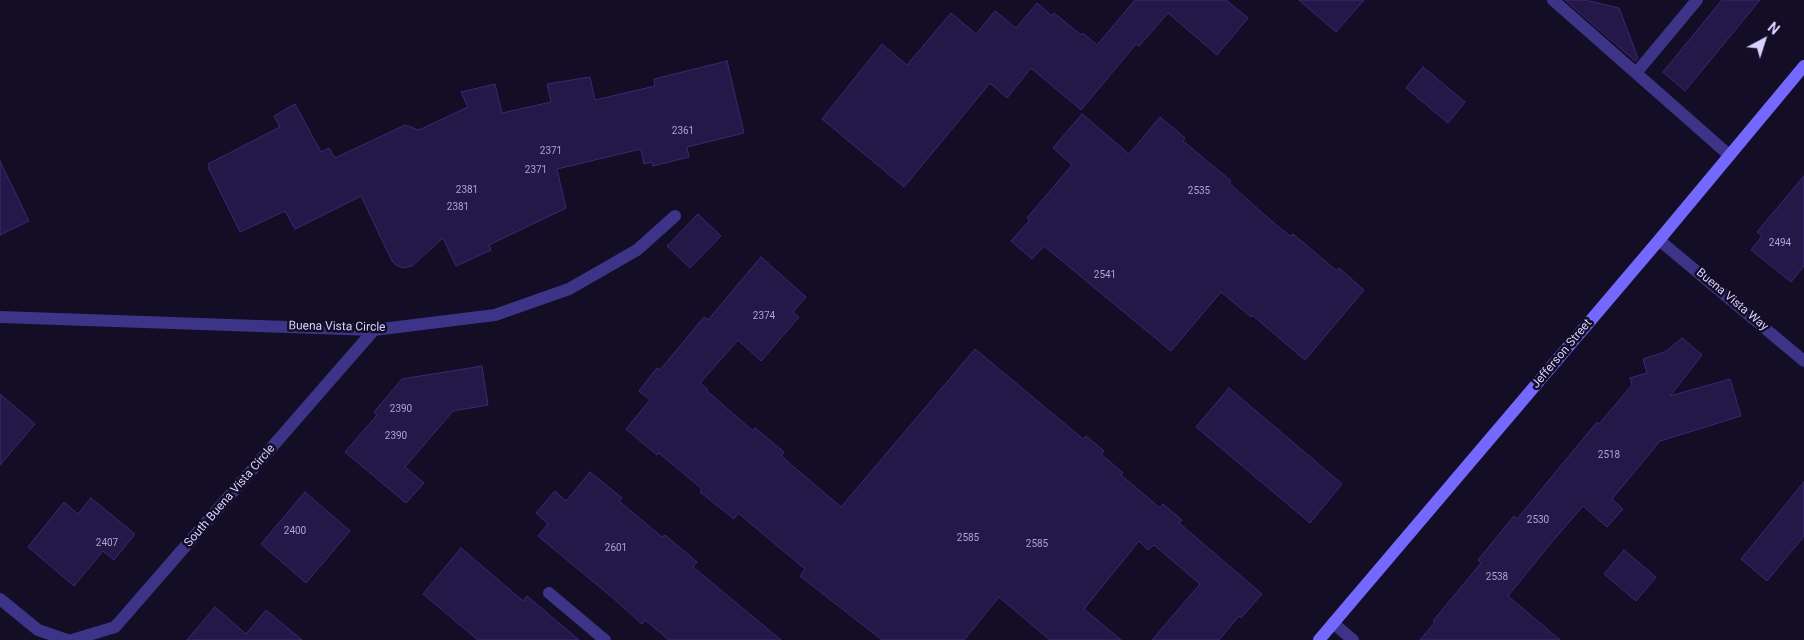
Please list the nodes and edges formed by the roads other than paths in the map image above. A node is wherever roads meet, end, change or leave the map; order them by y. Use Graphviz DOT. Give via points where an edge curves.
graph roads {
  1 [pos="1554,0"];
  2 [pos="1697,0"];
  3 [pos="1804,66"];
  4 [pos="1636,73"];
  5 [pos="1730,155"];
  6 [pos="675,216"];
  7 [pos="1659,240"];
  8 [pos="0,317"];
  9 [pos="374,330"];
  10 [pos="1804,362"];
  11 [pos="550,592"];
  12 [pos="0,599"];
  13 [pos="1334,623"];
  14 [pos="66,640"];
  15 [pos="72,640"];
  16 [pos="605,640"];
  17 [pos="1319,640"];
  18 [pos="1354,640"];
  1 -- 4 [label="street"];
  2 -- 4 [label="street"];
  3 -- 5 [label="main road, Jefferson Street"];
  4 -- 5 [label="street"];
  5 -- 7 [label="main road, Jefferson Street"];
  6 -- 9 [label="street, Buena Vista Circle" via="637,250 569,289 495,315"];
  7 -- 10 [label="street, Buena Vista Way"];
  7 -- 13 [label="main road, Jefferson Street"];
  8 -- 9 [label="street, Buena Vista Circle"];
  9 -- 15 [label="street, South Buena Vista Circle" via="115,627"];
  11 -- 16 [label="street"];
  12 -- 14 [label="street" via="38,630"];
  13 -- 17 [label="main road, Jefferson Street"];
  13 -- 18 [label="street"];
}
